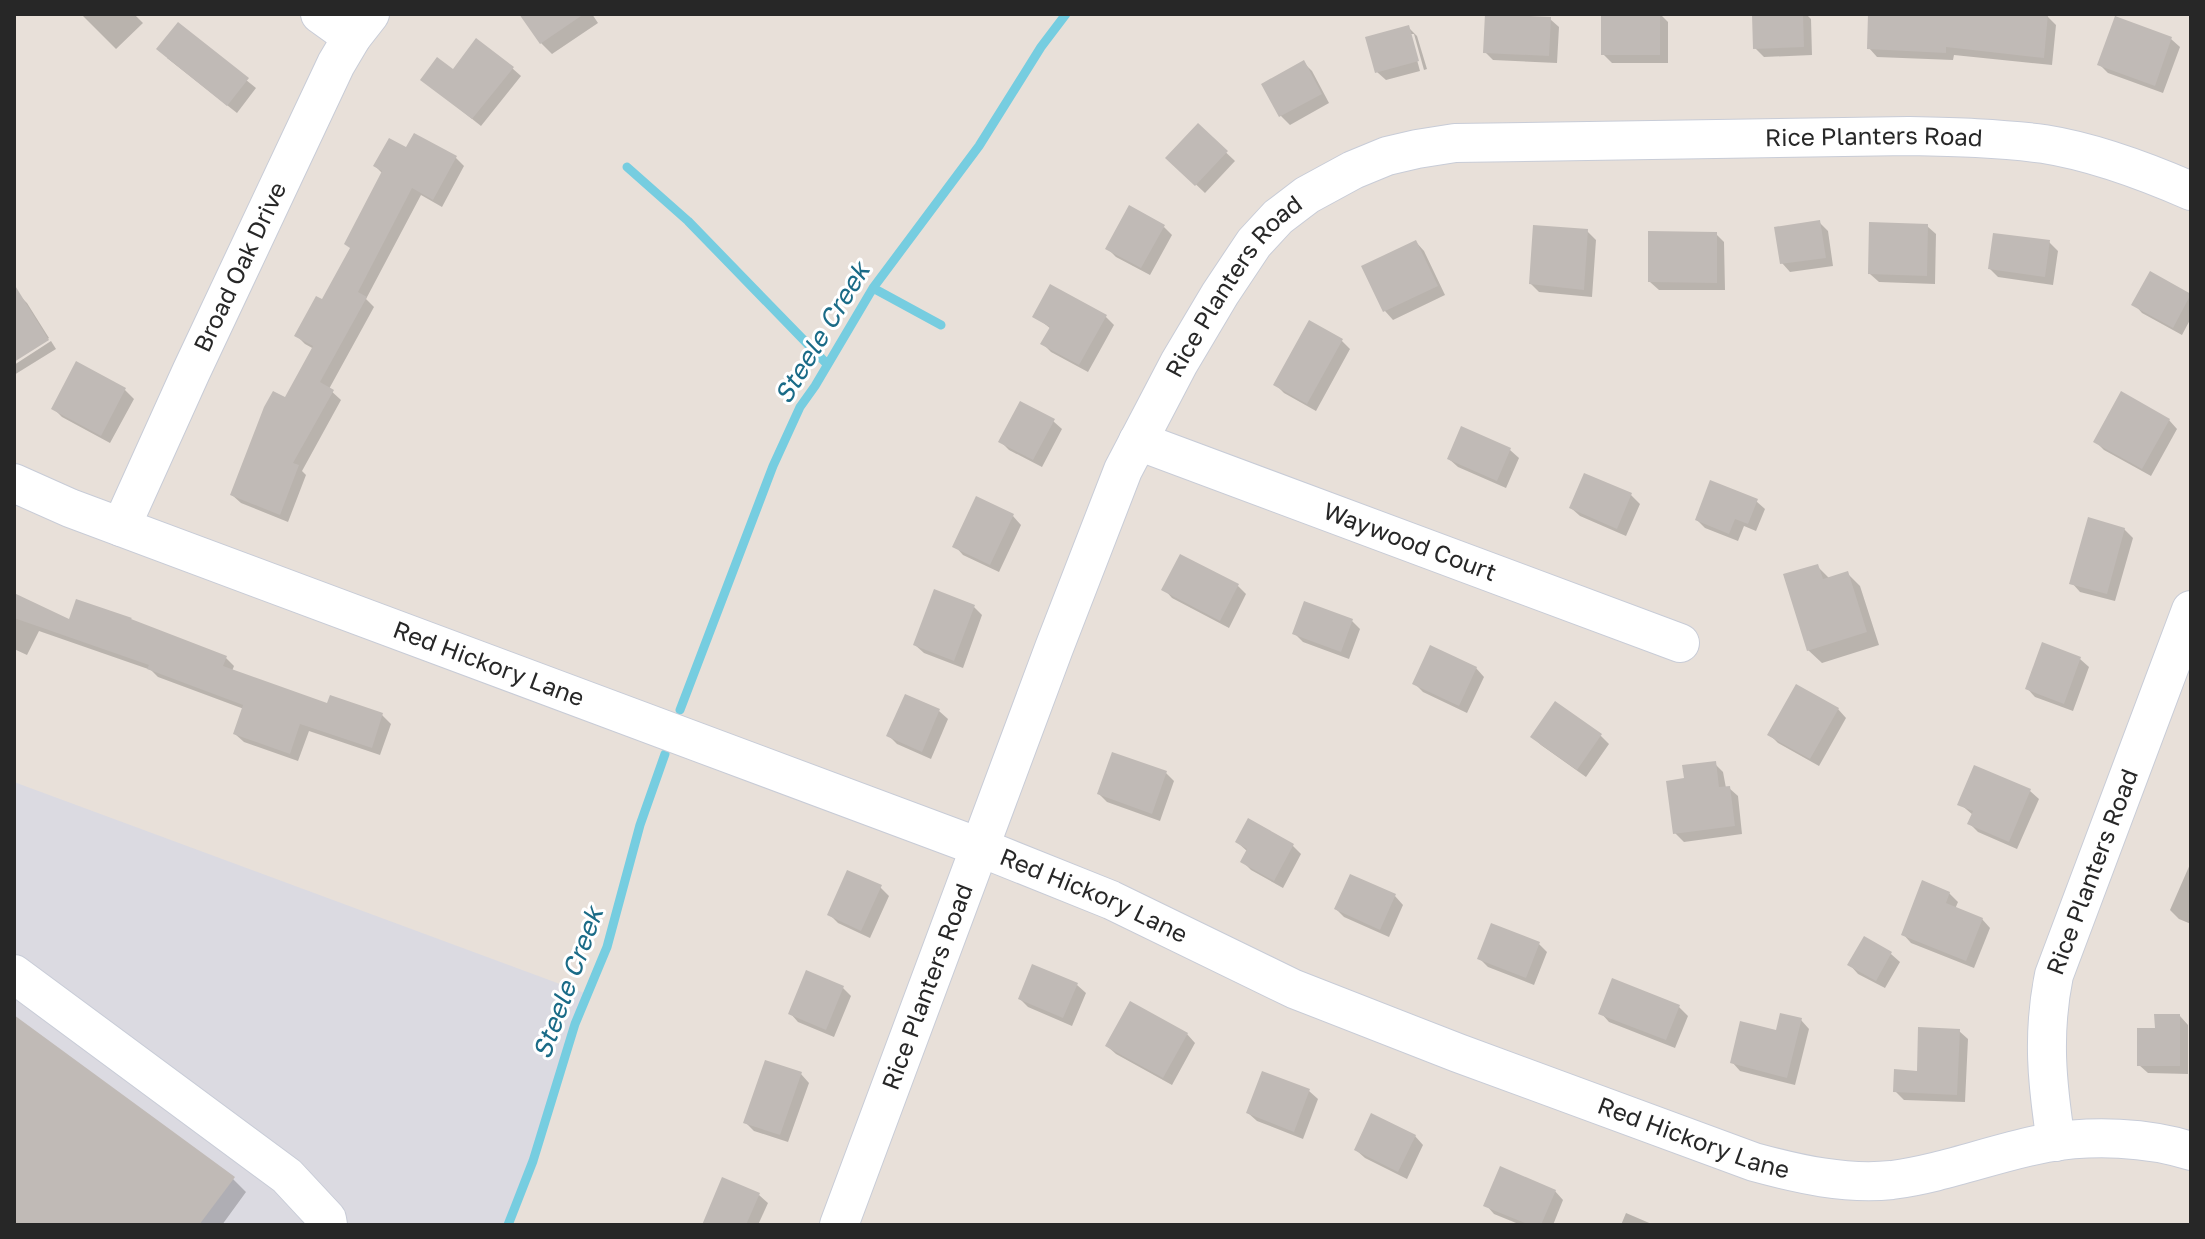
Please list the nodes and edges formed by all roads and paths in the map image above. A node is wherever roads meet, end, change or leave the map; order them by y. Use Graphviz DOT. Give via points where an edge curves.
graph roads {
  1 [pos="320,14"];
  2 [pos="361,25"];
  3 [pos="2191,191"];
  4 [pos="1138,441"];
  5 [pos="14,483"];
  6 [pos="121,527"];
  7 [pos="2191,610"];
  8 [pos="1680,643"];
  9 [pos="979,847"];
  10 [pos="14,974"];
  11 [pos="2056,1142"];
  12 [pos="2191,1151"];
  13 [pos="328,1225"];
  14 [pos="839,1225"];
  1 -- 2 [label="street"];
  2 -- 6 [label="street, Broad Oak Drive" via="336,64"];
  3 -- 4 [label="street, Rice Planters Road" via="2105,158 1982,137 1455,143 1387,156 1307,195 1254,243 1179,363"];
  4 -- 8 [label="street, Waywood Court"];
  4 -- 9 [label="street, Rice Planters Road"];
  5 -- 6 [label="street, Red Hickory Lane"];
  6 -- 9 [label="street, Red Hickory Lane"];
  7 -- 11 [label="street, Rice Planters Road" via="2054,975 2046,1047"];
  9 -- 11 [label="street, Red Hickory Lane" via="1111,900 1294,989 1779,1169 1824,1178 1888,1180"];
  9 -- 14 [label="street, Rice Planters Road"];
  10 -- 13 [label="street" via="287,1176"];
  11 -- 12 [label="street, Red Hickory Lane" via="2145,1142"];
}
